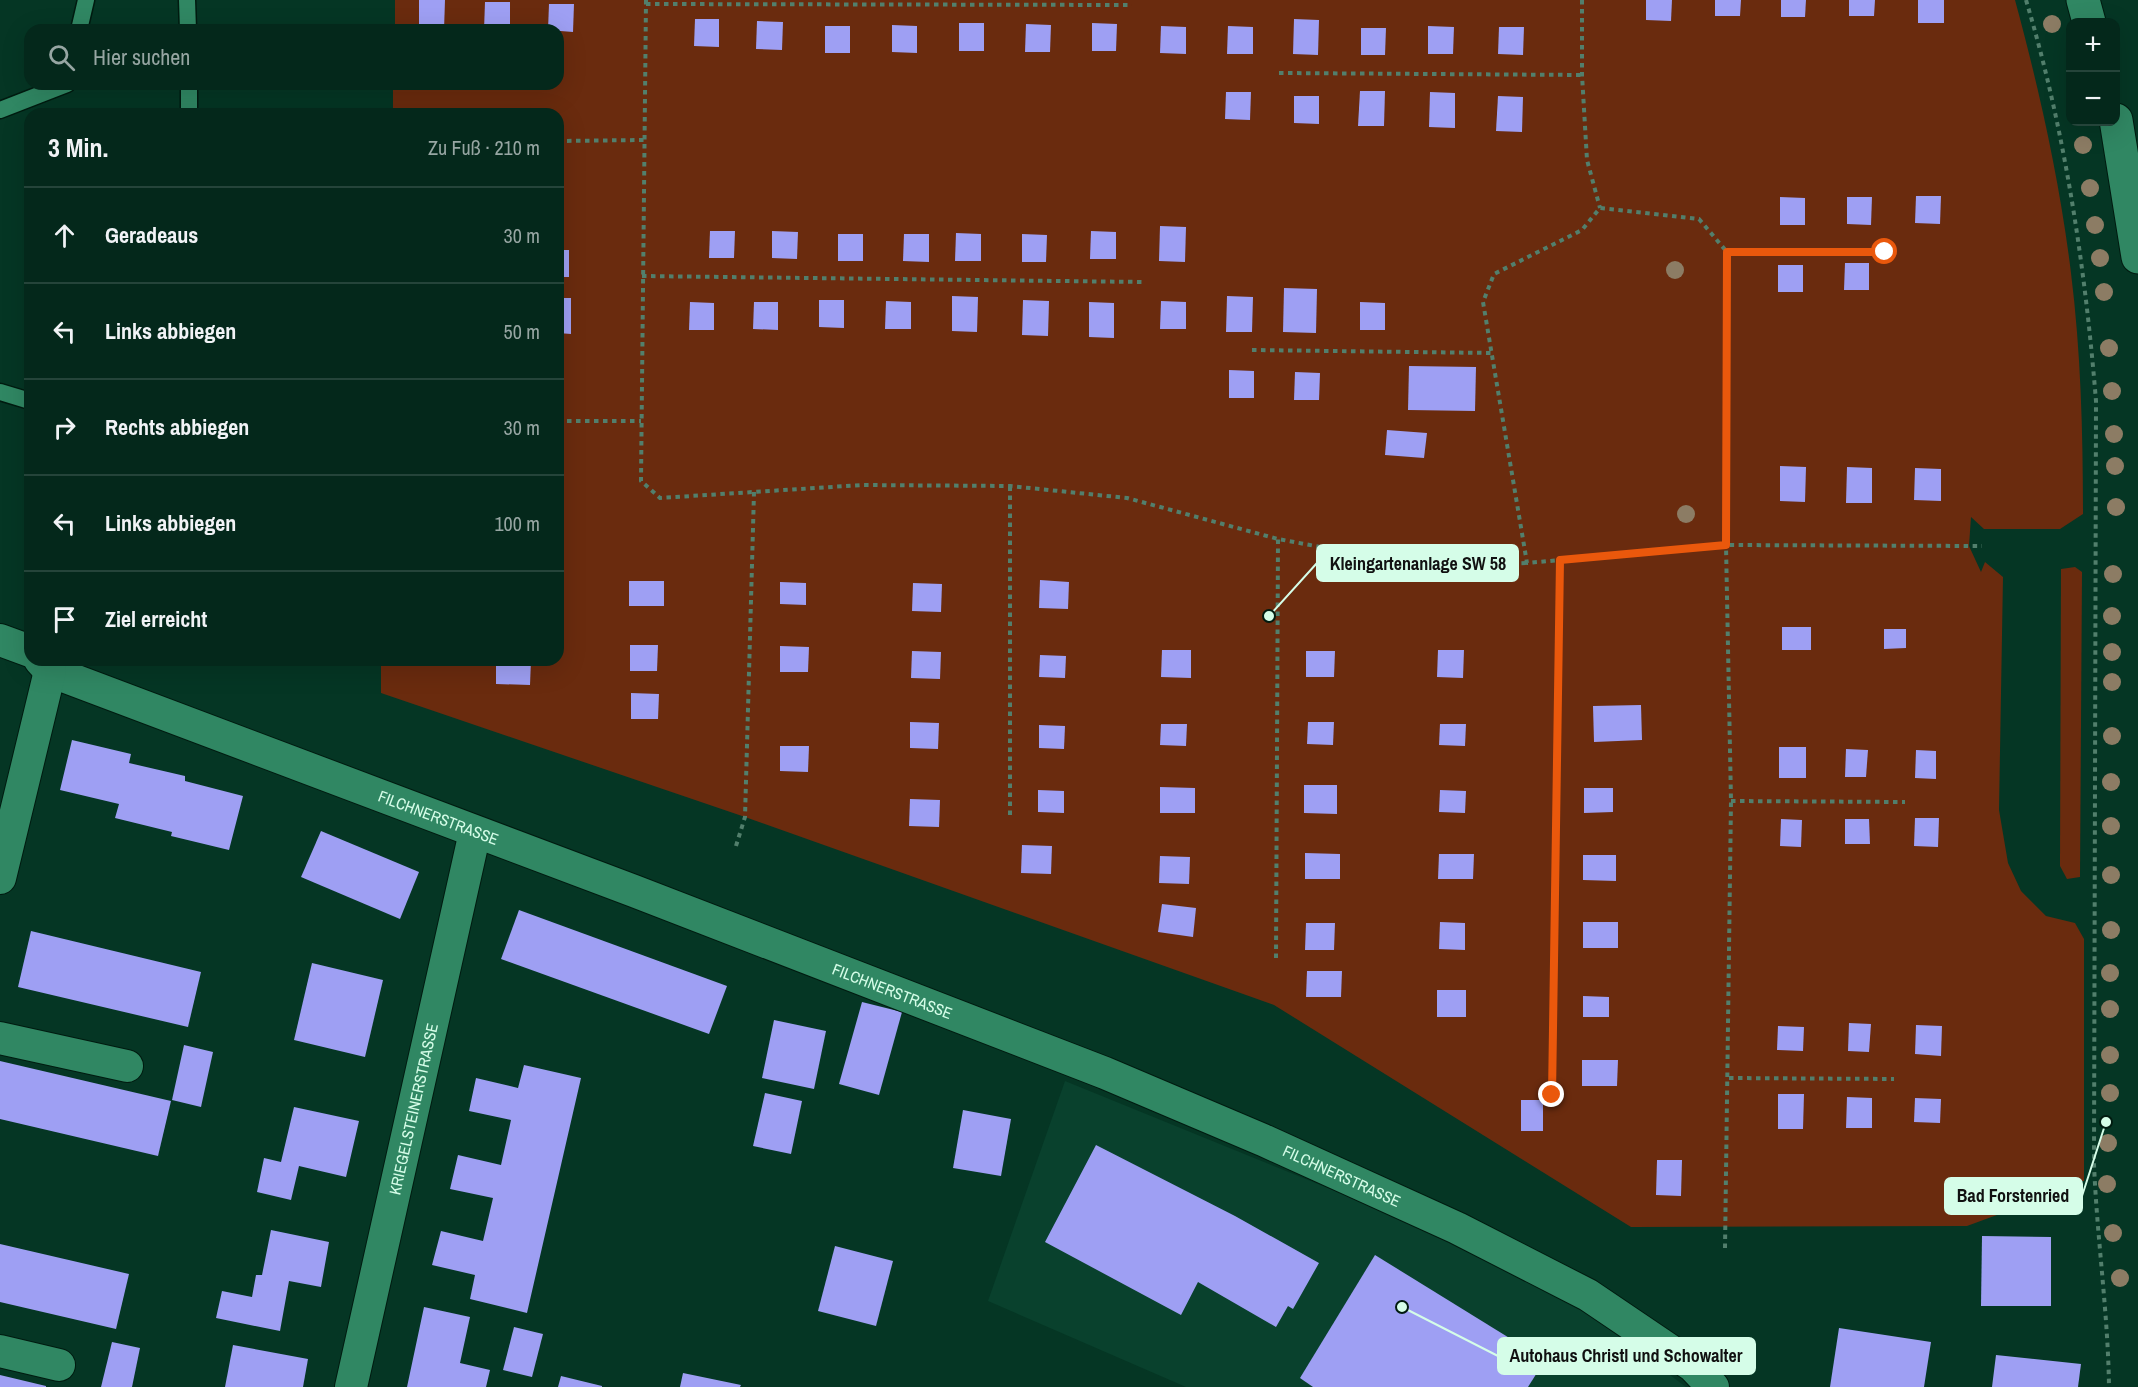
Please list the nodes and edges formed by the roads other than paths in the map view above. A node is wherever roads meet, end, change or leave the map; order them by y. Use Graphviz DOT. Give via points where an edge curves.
graph roads {
  1 [pos="86,0"];
  2 [pos="188,0"];
  3 [pos="2083,0"];
  4 [pos="2088,18"];
  5 [pos="80,24"];
  6 [pos="188,24"];
  7 [pos="52,90"];
  8 [pos="189,90"];
  9 [pos="189,108"];
  10 [pos="0,110"];
  11 [pos="2116,126"];
  12 [pos="2138,257"];
  13 [pos="0,392"];
  14 [pos="24,399"];
  15 [pos="0,639"];
  16 [pos="24,652"];
  17 [pos="39,666"];
  18 [pos="55,666"];
  19 [pos="475,832"];
  20 [pos="0,878"];
  21 [pos="0,1038"];
  22 [pos="127,1066"];
  23 [pos="0,1351"];
  24 [pos="59,1365"];
  25 [pos="351,1387"];
  26 [pos="1713,1387"];
  1 -- 5 [label="lane"];
  2 -- 6 [label="lane"];
  3 -- 4 [label="main road"];
  7 -- 10 [label="lane"];
  8 -- 9 [label="lane"];
  11 -- 12 [label="main road"];
  13 -- 14 [label="lane"];
  15 -- 16 [label="street, FILCHNERSTRASSE"];
  17 -- 20 [label="street"];
  18 -- 19 [label="street, FILCHNERSTRASSE"];
  19 -- 25 [label="street, KRIEGELSTEINERSTRASSE"];
  19 -- 26 [label="street, FILCHNERSTRASSE" via="1105,1073 1274,1144 1457,1228 1588,1295 1693,1366"];
  21 -- 22 [label="street"];
  23 -- 24 [label="street"];
}
